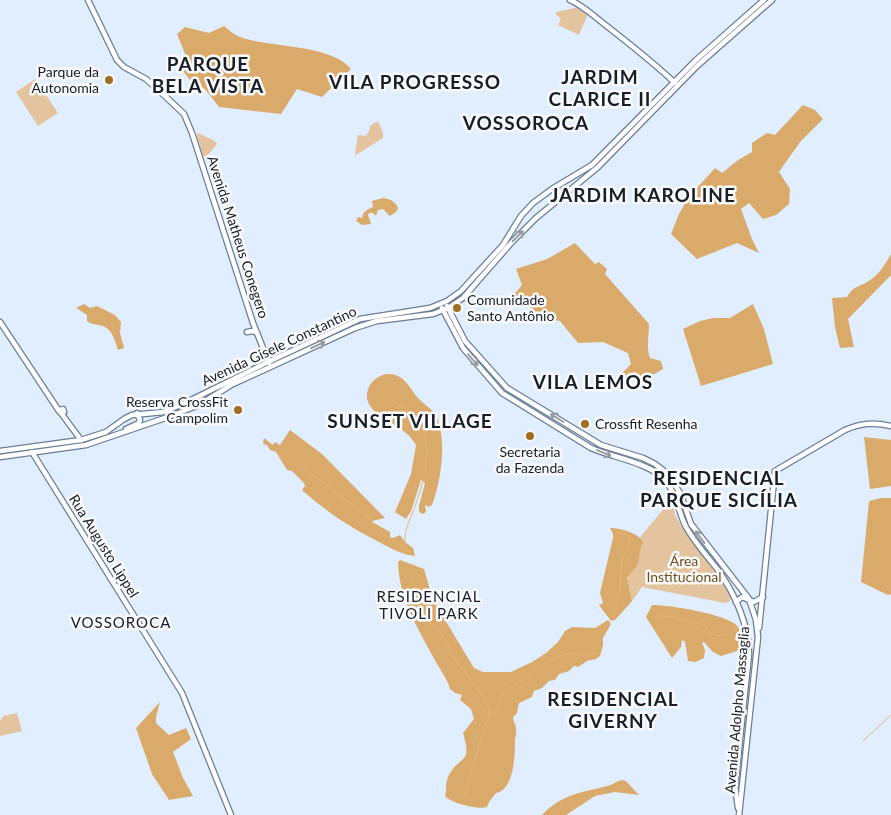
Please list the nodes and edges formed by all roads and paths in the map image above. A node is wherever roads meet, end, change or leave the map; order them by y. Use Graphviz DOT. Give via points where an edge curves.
graph roads {
  1 [pos="88,0"];
  2 [pos="570,0"];
  3 [pos="764,0"];
  4 [pos="772,0"];
  5 [pos="742,23"];
  6 [pos="675,84"];
  7 [pos="555,187"];
  8 [pos="561,197"];
  9 [pos="442,304"];
  10 [pos="445,309"];
  11 [pos="433,314"];
  12 [pos="447,319"];
  13 [pos="0,322"];
  14 [pos="247,332"];
  15 [pos="257,333"];
  16 [pos="268,362"];
  17 [pos="272,367"];
  18 [pos="221,385"];
  19 [pos="213,396"];
  20 [pos="152,412"];
  21 [pos="137,413"];
  22 [pos="152,422"];
  23 [pos="891,426"];
  24 [pos="76,433"];
  25 [pos="81,440"];
  26 [pos="100,441"];
  27 [pos="67,442"];
  28 [pos="85,445"];
  29 [pos="0,451"];
  30 [pos="32,452"];
  31 [pos="636,456"];
  32 [pos="0,457"];
  33 [pos="634,463"];
  34 [pos="763,597"];
  35 [pos="748,599"];
  36 [pos="736,602"];
  37 [pos="761,613"];
  38 [pos="756,620"];
  39 [pos="744,624"];
  40 [pos="758,637"];
  41 [pos="231,815"];
  42 [pos="739,815"];
  1 -- 15 [label="main road, Avenida Matheus Conegero" via="116,60 146,79 184,114"];
  2 -- 6 [label="main road" via="592,14"];
  3 -- 5 [label="main road"];
  4 -- 5 [label="main road"];
  5 -- 6 [label="main road, Avenida Gisele Constantino"];
  6 -- 7 [label="main road, Avenida Gisele Constantino" via="592,166"];
  6 -- 8 [label="main road, Avenida Gisele Constantino" via="598,167"];
  7 -- 8 [label="main road" via="564,191"];
  7 -- 9 [label="main road, Avenida Gisele Constantino" via="526,210 495,254 461,292"];
  10 -- 8 [label="main road, Avenida Gisele Constantino, one-way" via="467,294 512,242"];
  9 -- 10 [label="main road, Avenida Adolpho Massaglia"];
  9 -- 16 [label="main road, Avenida Gisele Constantino" via="360,319"];
  10 -- 11 [label="main road, Avenida Gisele Constantino"];
  10 -- 12 [label="main road, Avenida Adolpho Massaglia"];
  31 -- 10 [label="main road, Avenida Adolpho Massaglia, one-way" via="601,445 507,388 465,341"];
  11 -- 12 [label="main road"];
  17 -- 11 [label="main road, Avenida Gisele Constantino, one-way" via="366,324"];
  12 -- 33 [label="main road, Avenida Adolpho Massaglia, one-way" via="470,357 502,393 592,448"];
  13 -- 24 [label="main road"];
  14 -- 15 [label="main road"];
  15 -- 16 [label="main road, Avenida Matheus Conegero"];
  16 -- 17 [label="main road, Avenida Matheus Conegero"];
  16 -- 18 [label="main road, Avenida Gisele Constantino"];
  17 -- 19 [label="main road, Avenida Gisele Constantino"];
  18 -- 19 [label="main road"];
  18 -- 20 [label="main road, Avenida Gisele Constantino" via="168,410"];
  19 -- 22 [label="main road, Avenida Gisele Constantino" via="185,411"];
  20 -- 21 [label="main road, Avenida Gisele Constantino"];
  20 -- 22 [label="main road" via="146,419"];
  21 -- 25 [label="main road, Avenida Gisele Constantino" via="106,432"];
  21 -- 26 [label="main road" via="140,420 137,424"];
  22 -- 26 [label="main road, Avenida Gisele Constantino"];
  23 -- 34 [label="main road" via="875,423 845,430 775,472"];
  24 -- 25 [label="main road"];
  24 -- 27 [label="main road"];
  25 -- 27 [label="main road, Avenida Gisele Constantino"];
  25 -- 28 [label="main road"];
  26 -- 28 [label="main road, Avenida Gisele Constantino"];
  27 -- 29 [label="main road, Avenida Gisele Constantino"];
  28 -- 30 [label="main road, Avenida Gisele Constantino"];
  30 -- 32 [label="main road, Avenida Gisele Constantino"];
  30 -- 41 [label="main road, Rua Augusto Lippel" via="182,693"];
  31 -- 33 [label="main road"];
  35 -- 31 [label="main road, Avenida Adolpho Massaglia, one-way" via="691,524 672,479 655,464"];
  33 -- 36 [label="main road, Avenida Adolpho Massaglia" via="656,473 669,486 686,526 722,575"];
  34 -- 35 [label="main road" via="752,602"];
  34 -- 37 [label="main road"];
  35 -- 36 [label="main road" via="742,597"];
  35 -- 38 [label="main road, Avenida Adolpho Massaglia"];
  36 -- 39 [label="main road, Avenida Adolpho Massaglia"];
  37 -- 38 [label="main road"];
  37 -- 40 [label="main road"];
  38 -- 39 [label="main road"];
  38 -- 40 [label="main road, Avenida Adolpho Massaglia"];
  39 -- 42 [label="main road, Avenida Adolpho Massaglia" via="749,654 735,786"];
  40 -- 42 [label="main road, Avenida Adolpho Massaglia"];
}
